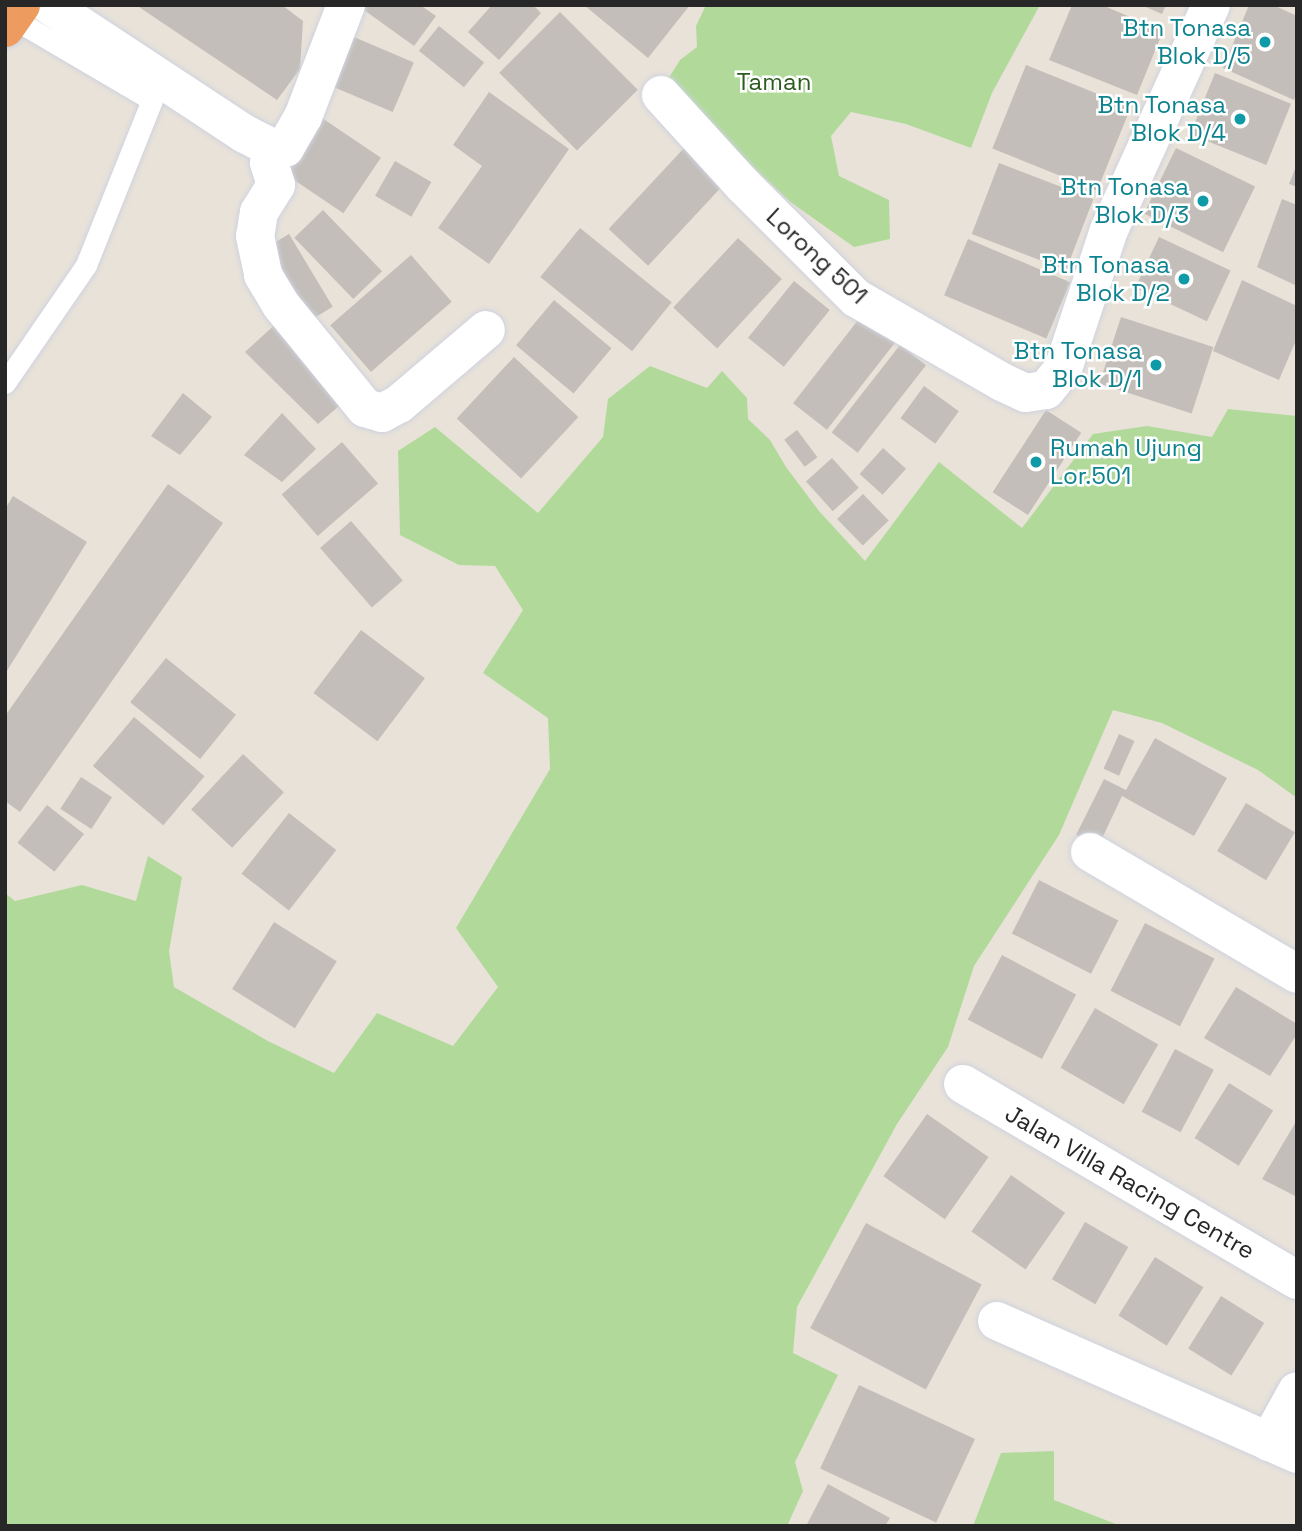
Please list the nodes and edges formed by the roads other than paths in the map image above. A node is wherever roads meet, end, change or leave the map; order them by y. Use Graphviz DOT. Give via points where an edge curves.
graph roads {
  1 [pos="50,5"];
  2 [pos="346,5"];
  3 [pos="1211,5"];
  4 [pos="13,17"];
  5 [pos="661,95"];
  6 [pos="272,148"];
  7 [pos="486,330"];
  8 [pos="5,383"];
  9 [pos="1090,852"];
  10 [pos="1297,974"];
  11 [pos="963,1084"];
  12 [pos="1297,1280"];
  13 [pos="997,1321"];
  14 [pos="1297,1391"];
  15 [pos="1283,1448"];
  1 -- 6 [label="street"];
  2 -- 6 [label="street" via="296,132 285,148"];
  3 -- 5 [label="street, Lorong 501" via="1109,230 1063,369 1046,390 1026,393 1002,382 856,298"];
  4 -- 8 [label="lane" via="152,100 86,265"];
  6 -- 7 [label="street" via="269,163 276,185 259,212 255,236 263,275 281,305 365,408 382,413 399,404"];
  9 -- 10 [label="street"];
  11 -- 12 [label="street, Jalan Villa Racing Centre"];
  13 -- 15 [label="street"];
  14 -- 15 [label="street"];
}
